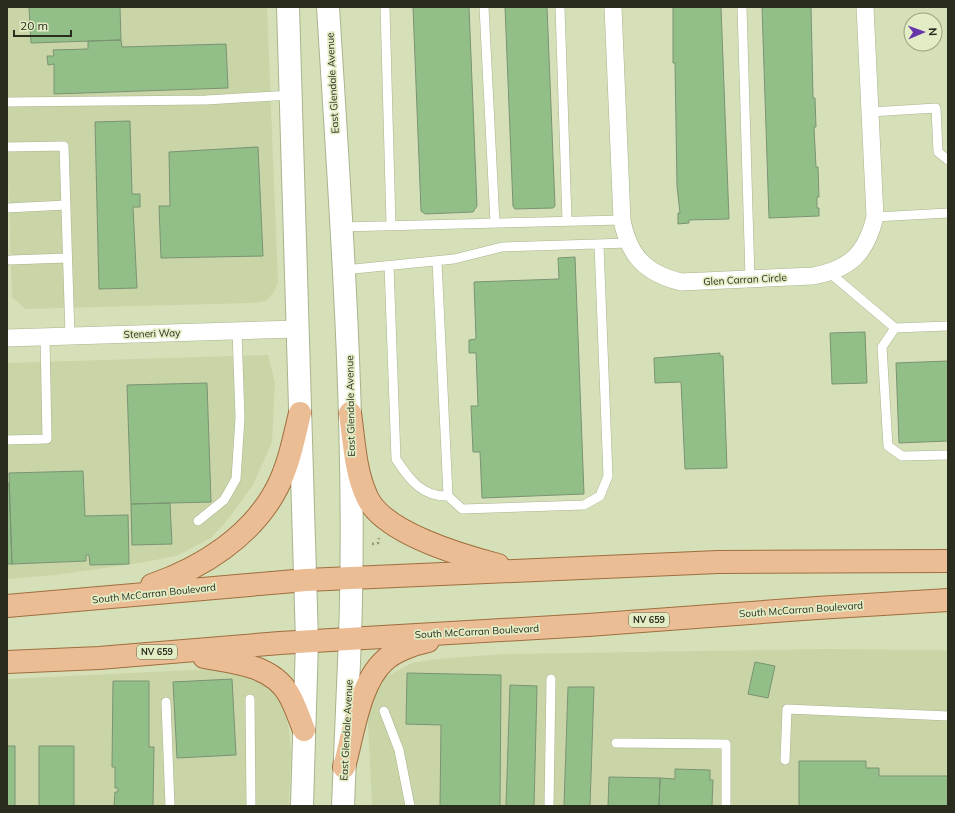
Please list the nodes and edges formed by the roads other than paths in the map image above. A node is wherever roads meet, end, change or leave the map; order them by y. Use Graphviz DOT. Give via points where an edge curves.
graph roads {
  1 [pos="288,7"];
  2 [pos="328,7"];
  3 [pos="385,7"];
  4 [pos="484,7"];
  5 [pos="560,7"];
  6 [pos="613,7"];
  7 [pos="742,7"];
  8 [pos="865,7"];
  9 [pos="291,95"];
  10 [pos="7,102"];
  11 [pos="870,112"];
  12 [pos="7,147"];
  13 [pos="948,160"];
  14 [pos="66,205"];
  15 [pos="7,208"];
  16 [pos="948,213"];
  17 [pos="875,217"];
  18 [pos="622,220"];
  19 [pos="567,221"];
  20 [pos="495,223"];
  21 [pos="391,225"];
  22 [pos="341,226"];
  23 [pos="629,243"];
  24 [pos="599,245"];
  25 [pos="67,258"];
  26 [pos="10,260"];
  27 [pos="437,261"];
  28 [pos="388,266"];
  29 [pos="344,270"];
  30 [pos="830,272"];
  31 [pos="750,278"];
  32 [pos="948,326"];
  33 [pos="895,328"];
  34 [pos="298,329"];
  35 [pos="237,331"];
  36 [pos="70,336"];
  37 [pos="45,337"];
  38 [pos="7,338"];
  39 [pos="300,413"];
  40 [pos="350,413"];
  41 [pos="7,440"];
  42 [pos="948,455"];
  43 [pos="448,496"];
  44 [pos="198,521"];
  45 [pos="948,561"];
  46 [pos="523,571"];
  47 [pos="352,578"];
  48 [pos="306,580"];
  49 [pos="127,595"];
  50 [pos="948,600"];
  51 [pos="7,606"];
  52 [pos="467,632"];
  53 [pos="350,638"];
  54 [pos="307,641"];
  55 [pos="168,651"];
  56 [pos="7,662"];
  57 [pos="551,679"];
  58 [pos="250,699"];
  59 [pos="166,702"];
  60 [pos="384,711"];
  61 [pos="948,716"];
  62 [pos="304,730"];
  63 [pos="616,743"];
  64 [pos="785,760"];
  65 [pos="344,767"];
  66 [pos="170,806"];
  67 [pos="251,806"];
  68 [pos="302,806"];
  69 [pos="343,806"];
  70 [pos="410,806"];
  71 [pos="549,806"];
  72 [pos="726,806"];
  1 -- 9 [label="main road"];
  2 -- 22 [label="main road, East Glendale Avenue"];
  3 -- 21 [label="lane"];
  4 -- 20 [label="lane"];
  5 -- 19 [label="lane"];
  6 -- 18 [label="street, Glen Carran Circle"];
  7 -- 31 [label="lane"];
  8 -- 11 [label="street, Glen Carran Circle"];
  9 -- 10 [label="lane" via="206,100"];
  9 -- 34 [label="main road"];
  11 -- 13 [label="lane" via="936,108 938,152"];
  11 -- 17 [label="street, Glen Carran Circle"];
  12 -- 14 [label="lane" via="64,146"];
  14 -- 15 [label="lane"];
  14 -- 25 [label="lane"];
  16 -- 17 [label="lane"];
  17 -- 30 [label="street, Glen Carran Circle" via="870,236 859,253 847,264"];
  18 -- 19 [label="lane"];
  18 -- 23 [label="street, Glen Carran Circle"];
  19 -- 20 [label="lane"];
  20 -- 21 [label="lane"];
  21 -- 22 [label="lane"];
  22 -- 29 [label="main road, East Glendale Avenue"];
  23 -- 24 [label="lane"];
  23 -- 31 [label="street, Glen Carran Circle" via="646,267 663,277 681,282"];
  24 -- 27 [label="lane" via="502,247"];
  24 -- 43 [label="lane" via="608,476 600,496 584,505 462,509"];
  25 -- 26 [label="lane"];
  25 -- 36 [label="lane"];
  27 -- 28 [label="lane"];
  27 -- 43 [label="lane"];
  28 -- 29 [label="lane"];
  28 -- 43 [label="lane" via="396,459 408,478 421,490"];
  29 -- 40 [label="main road, East Glendale Avenue"];
  30 -- 31 [label="street, Glen Carran Circle" via="813,276"];
  30 -- 33 [label="lane"];
  32 -- 33 [label="lane"];
  33 -- 42 [label="lane" via="882,347 888,446 902,456"];
  34 -- 35 [label="street, Steneri Way"];
  34 -- 39 [label="main road"];
  35 -- 36 [label="street, Steneri Way"];
  35 -- 44 [label="lane" via="240,418 236,479 224,500"];
  36 -- 37 [label="street, Steneri Way"];
  37 -- 38 [label="street, Steneri Way"];
  37 -- 41 [label="lane" via="47,439"];
  39 -- 48 [label="main road"];
  39 -- 49 [label="main road" via="286,466 277,488 263,510 216,554 191,570"];
  40 -- 46 [label="main road" via="358,470 367,498 380,514 439,547 463,556"];
  40 -- 47 [label="main road, East Glendale Avenue"];
  45 -- 46 [label="main road, South McCarran Boulevard" via="718,562"];
  46 -- 47 [label="main road, South McCarran Boulevard"];
  47 -- 48 [label="main road, South McCarran Boulevard"];
  47 -- 53 [label="main road, East Glendale Avenue"];
  48 -- 49 [label="main road, South McCarran Boulevard"];
  48 -- 54 [label="main road"];
  49 -- 51 [label="main road, South McCarran Boulevard"];
  50 -- 52 [label="main road, South McCarran Boulevard / NV 659"];
  52 -- 53 [label="main road, South McCarran Boulevard / NV 659"];
  52 -- 65 [label="main road" via="423,642 384,661 372,676 363,696"];
  53 -- 54 [label="main road, South McCarran Boulevard / NV 659"];
  53 -- 65 [label="main road, East Glendale Avenue"];
  54 -- 55 [label="main road, South McCarran Boulevard / NV 659"];
  54 -- 62 [label="main road"];
  55 -- 56 [label="main road, South McCarran Boulevard / NV 659" via="99,658"];
  55 -- 62 [label="main road" via="241,663 259,669 277,680 288,691"];
  57 -- 71 [label="lane"];
  58 -- 67 [label="lane"];
  59 -- 66 [label="lane"];
  60 -- 70 [label="lane" via="399,750"];
  61 -- 64 [label="lane" via="787,709"];
  62 -- 68 [label="main road"];
  63 -- 72 [label="lane" via="726,744"];
  65 -- 69 [label="main road, East Glendale Avenue"];
}
